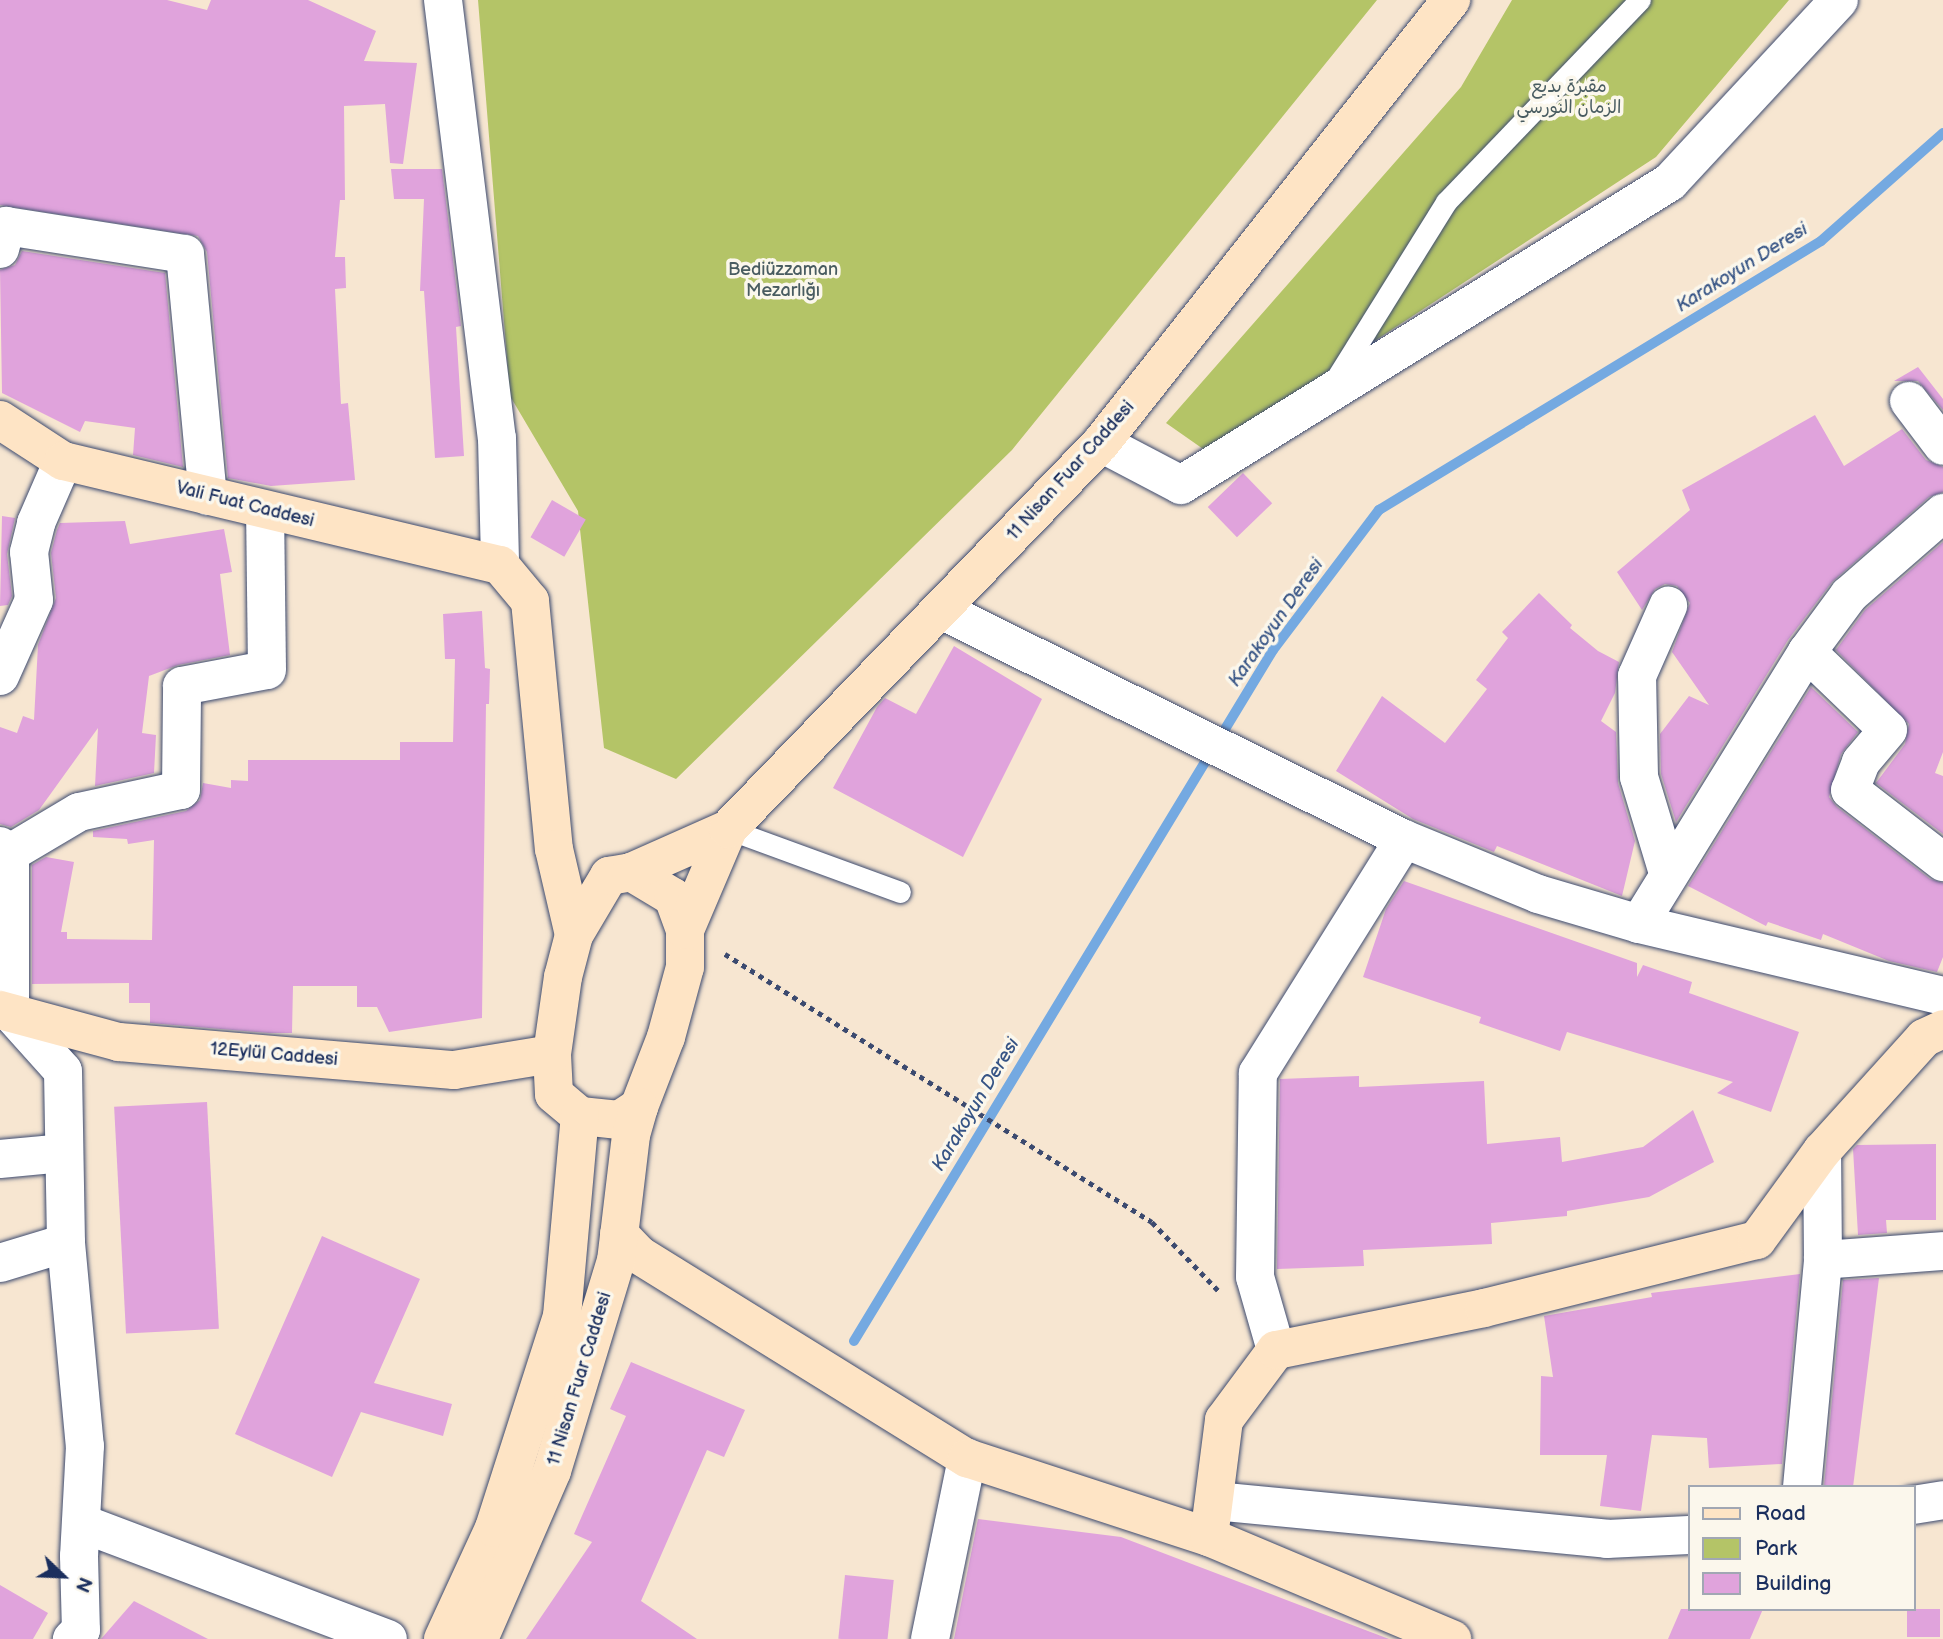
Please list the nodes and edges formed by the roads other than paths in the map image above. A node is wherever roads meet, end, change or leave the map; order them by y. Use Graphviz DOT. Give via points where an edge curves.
graph roads {
  1 [pos="443,0"];
  2 [pos="1451,0"];
  3 [pos="1640,0"];
  4 [pos="1839,0"];
  5 [pos="3,237"];
  6 [pos="1328,393"];
  7 [pos="1909,401"];
  8 [pos="0,420"];
  9 [pos="1101,443"];
  10 [pos="1943,446"];
  11 [pos="63,461"];
  12 [pos="208,496"];
  13 [pos="265,510"];
  14 [pos="1943,513"];
  15 [pos="500,565"];
  16 [pos="1668,606"];
  17 [pos="941,610"];
  18 [pos="1808,652"];
  19 [pos="0,676"];
  20 [pos="728,829"];
  21 [pos="1404,839"];
  22 [pos="5,850"];
  23 [pos="1943,862"];
  24 [pos="631,872"];
  25 [pos="1668,873"];
  26 [pos="900,892"];
  27 [pos="1639,924"];
  28 [pos="685,930"];
  29 [pos="574,935"];
  30 [pos="1943,996"];
  31 [pos="5,1011"];
  32 [pos="1943,1029"];
  33 [pos="552,1054"];
  34 [pos="639,1107"];
  35 [pos="580,1116"];
  36 [pos="1822,1151"];
  37 [pos="63,1153"];
  38 [pos="0,1159"];
  39 [pos="619,1234"];
  40 [pos="66,1244"];
  41 [pos="1943,1251"];
  42 [pos="1823,1260"];
  43 [pos="0,1263"];
  44 [pos="1276,1350"];
  45 [pos="967,1458"];
  46 [pos="1802,1485"];
  47 [pos="1943,1500"];
  48 [pos="1915,1505"];
  49 [pos="1212,1519"];
  50 [pos="81,1522"];
  51 [pos="1688,1535"];
  52 [pos="72,1639"];
  53 [pos="388,1639"];
  54 [pos="443,1639"];
  55 [pos="479,1639"];
  56 [pos="930,1639"];
  57 [pos="1452,1639"];
  1 -- 15 [label="street" via="496,438"];
  2 -- 9 [label="main road, 11 Nisan Fuar Caddesi"];
  3 -- 6 [label="lane" via="1446,202"];
  4 -- 6 [label="street" via="1670,182"];
  5 -- 12 [label="street" via="186,254"];
  6 -- 9 [label="street" via="1181,485"];
  7 -- 10 [label="street"];
  8 -- 11 [label="main road, Vali Fuat Caddesi"];
  9 -- 17 [label="main road, 11 Nisan Fuar Caddesi"];
  11 -- 12 [label="main road, Vali Fuat Caddesi"];
  11 -- 19 [label="street" via="36,523 29,552 34,600"];
  12 -- 13 [label="main road, Vali Fuat Caddesi"];
  13 -- 15 [label="main road, Vali Fuat Caddesi"];
  13 -- 22 [label="street" via="267,670 182,687 181,790 79,812"];
  14 -- 18 [label="street" via="1849,595"];
  15 -- 29 [label="main road" via="530,601 554,849"];
  16 -- 25 [label="street" via="1637,676 1639,777"];
  17 -- 20 [label="main road, 11 Nisan Fuar Caddesi"];
  17 -- 21 [label="street"];
  18 -- 23 [label="street" via="1888,730 1861,762 1850,790"];
  18 -- 25 [label="street"];
  20 -- 24 [label="main road"];
  20 -- 26 [label="lane"];
  20 -- 28 [label="main road, 11 Nisan Fuar Caddesi"];
  21 -- 27 [label="street" via="1538,894"];
  21 -- 44 [label="street" via="1258,1073 1255,1277"];
  22 -- 31 [label="street"];
  24 -- 28 [label="main road" via="673,897"];
  24 -- 29 [label="main road" via="609,876"];
  25 -- 27 [label="street"];
  27 -- 30 [label="street"];
  28 -- 34 [label="main road, 11 Nisan Fuar Caddesi" via="682,978"];
  29 -- 33 [label="main road"];
  31 -- 33 [label="main road, 12Eylül Caddesi" via="119,1042 454,1070"];
  31 -- 37 [label="street" via="64,1071"];
  32 -- 36 [label="main road" via="1924,1038"];
  33 -- 35 [label="main road" via="554,1094"];
  34 -- 35 [label="main road" via="619,1120"];
  34 -- 39 [label="main road, 11 Nisan Fuar Caddesi" via="631,1135"];
  35 -- 54 [label="main road, 11 Nisan Fuar Caddesi" via="562,1316 494,1528"];
  36 -- 42 [label="street"];
  36 -- 44 [label="main road" via="1757,1240 1484,1307"];
  37 -- 38 [label="street"];
  37 -- 40 [label="street"];
  39 -- 45 [label="main road" via="639,1255"];
  39 -- 55 [label="main road, 11 Nisan Fuar Caddesi" via="616,1261 552,1471"];
  40 -- 43 [label="street"];
  40 -- 50 [label="street" via="85,1446"];
  41 -- 42 [label="street"];
  42 -- 46 [label="street"];
  44 -- 49 [label="main road" via="1224,1420"];
  45 -- 49 [label="main road"];
  45 -- 56 [label="street"];
  47 -- 48 [label="street"];
  49 -- 51 [label="street" via="1607,1539"];
  49 -- 57 [label="main road"];
  50 -- 52 [label="street" via="81,1630"];
  50 -- 53 [label="street"];
}
